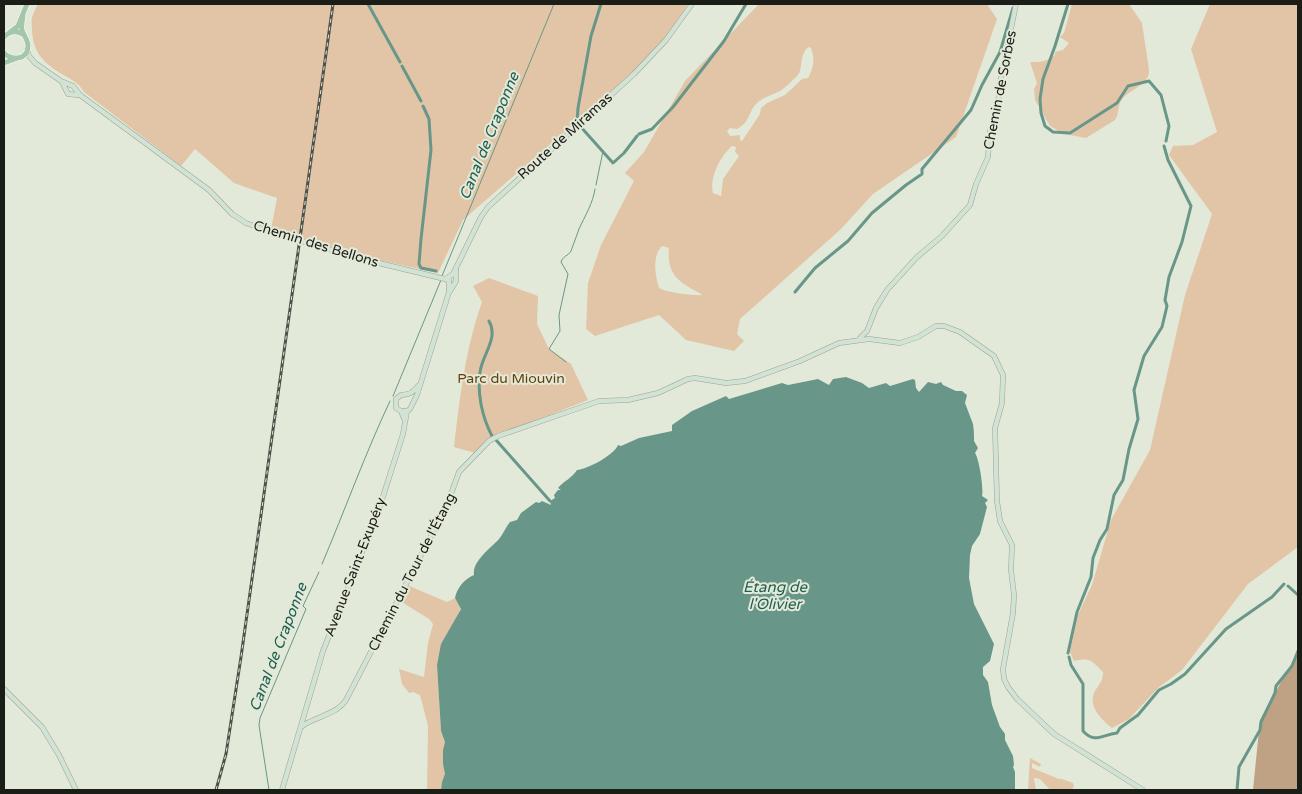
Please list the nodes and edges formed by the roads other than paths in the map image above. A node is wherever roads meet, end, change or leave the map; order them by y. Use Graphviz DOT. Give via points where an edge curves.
graph roads {
  1 [pos="27,4"];
  2 [pos="692,4"];
  3 [pos="1016,4"];
  4 [pos="24,14"];
  5 [pos="6,34"];
  6 [pos="24,36"];
  7 [pos="28,49"];
  8 [pos="4,53"];
  9 [pos="17,59"];
  10 [pos="4,63"];
  11 [pos="36,63"];
  12 [pos="67,87"];
  13 [pos="73,91"];
  14 [pos="450,279"];
  15 [pos="858,340"];
  16 [pos="420,383"];
  17 [pos="407,396"];
  18 [pos="412,403"];
  19 [pos="400,411"];
  20 [pos="407,411"];
  21 [pos="405,422"];
  22 [pos="4,689"];
  23 [pos="306,720"];
  24 [pos="76,790"];
  25 [pos="282,790"];
  26 [pos="1143,790"];
  1 -- 4 [label="main road"];
  2 -- 14 [label="street, Route de Miramas" via="673,31 634,74 488,206"];
  3 -- 15 [label="street, Chemin de Sorbes" via="999,88 998,111 990,131 988,157 970,204 887,290 867,331"];
  4 -- 5 [label="main road" via="18,26"];
  4 -- 6 [label="main road" via="21,26"];
  5 -- 6 [label="main road" via="18,32"];
  6 -- 7 [label="main road"];
  7 -- 9 [label="main road"];
  7 -- 11 [label="street" via="29,56"];
  8 -- 9 [label="main road"];
  9 -- 10 [label="main road"];
  9 -- 11 [label="street"];
  11 -- 12 [label="street"];
  12 -- 13 [label="street" via="73,86"];
  12 -- 13 [label="street" via="68,94"];
  13 -- 14 [label="street, Chemin des Bellons" via="209,190 232,214 246,223 362,259"];
  14 -- 16 [label="street" via="449,292"];
  15 -- 23 [label="street, Chemin du Tour de l'Étang" via="839,343 745,381 726,383 688,379 642,398 594,403 489,441 459,472 448,505 346,700 336,712"];
  15 -- 26 [label="street, Chemin du Tour de l'Étang" via="900,343 936,326 944,326 960,332 994,356 1003,375 1002,404 995,428 997,502 1000,521 1012,545 1013,555 1013,613 1005,649 1004,679 1017,699 1054,734"];
  16 -- 17 [label="street"];
  16 -- 18 [label="street"];
  17 -- 18 [label="street"];
  17 -- 19 [label="street" via="401,395 396,399 395,405"];
  18 -- 20 [label="street"];
  19 -- 20 [label="street"];
  19 -- 21 [label="street"];
  20 -- 21 [label="street, Avenue Saint-Exupéry"];
  21 -- 23 [label="street, Avenue Saint-Exupéry" via="379,509 325,645"];
  22 -- 24 [label="street" via="45,732"];
  23 -- 25 [label="street, Avenue Saint-Exupéry"];
}
